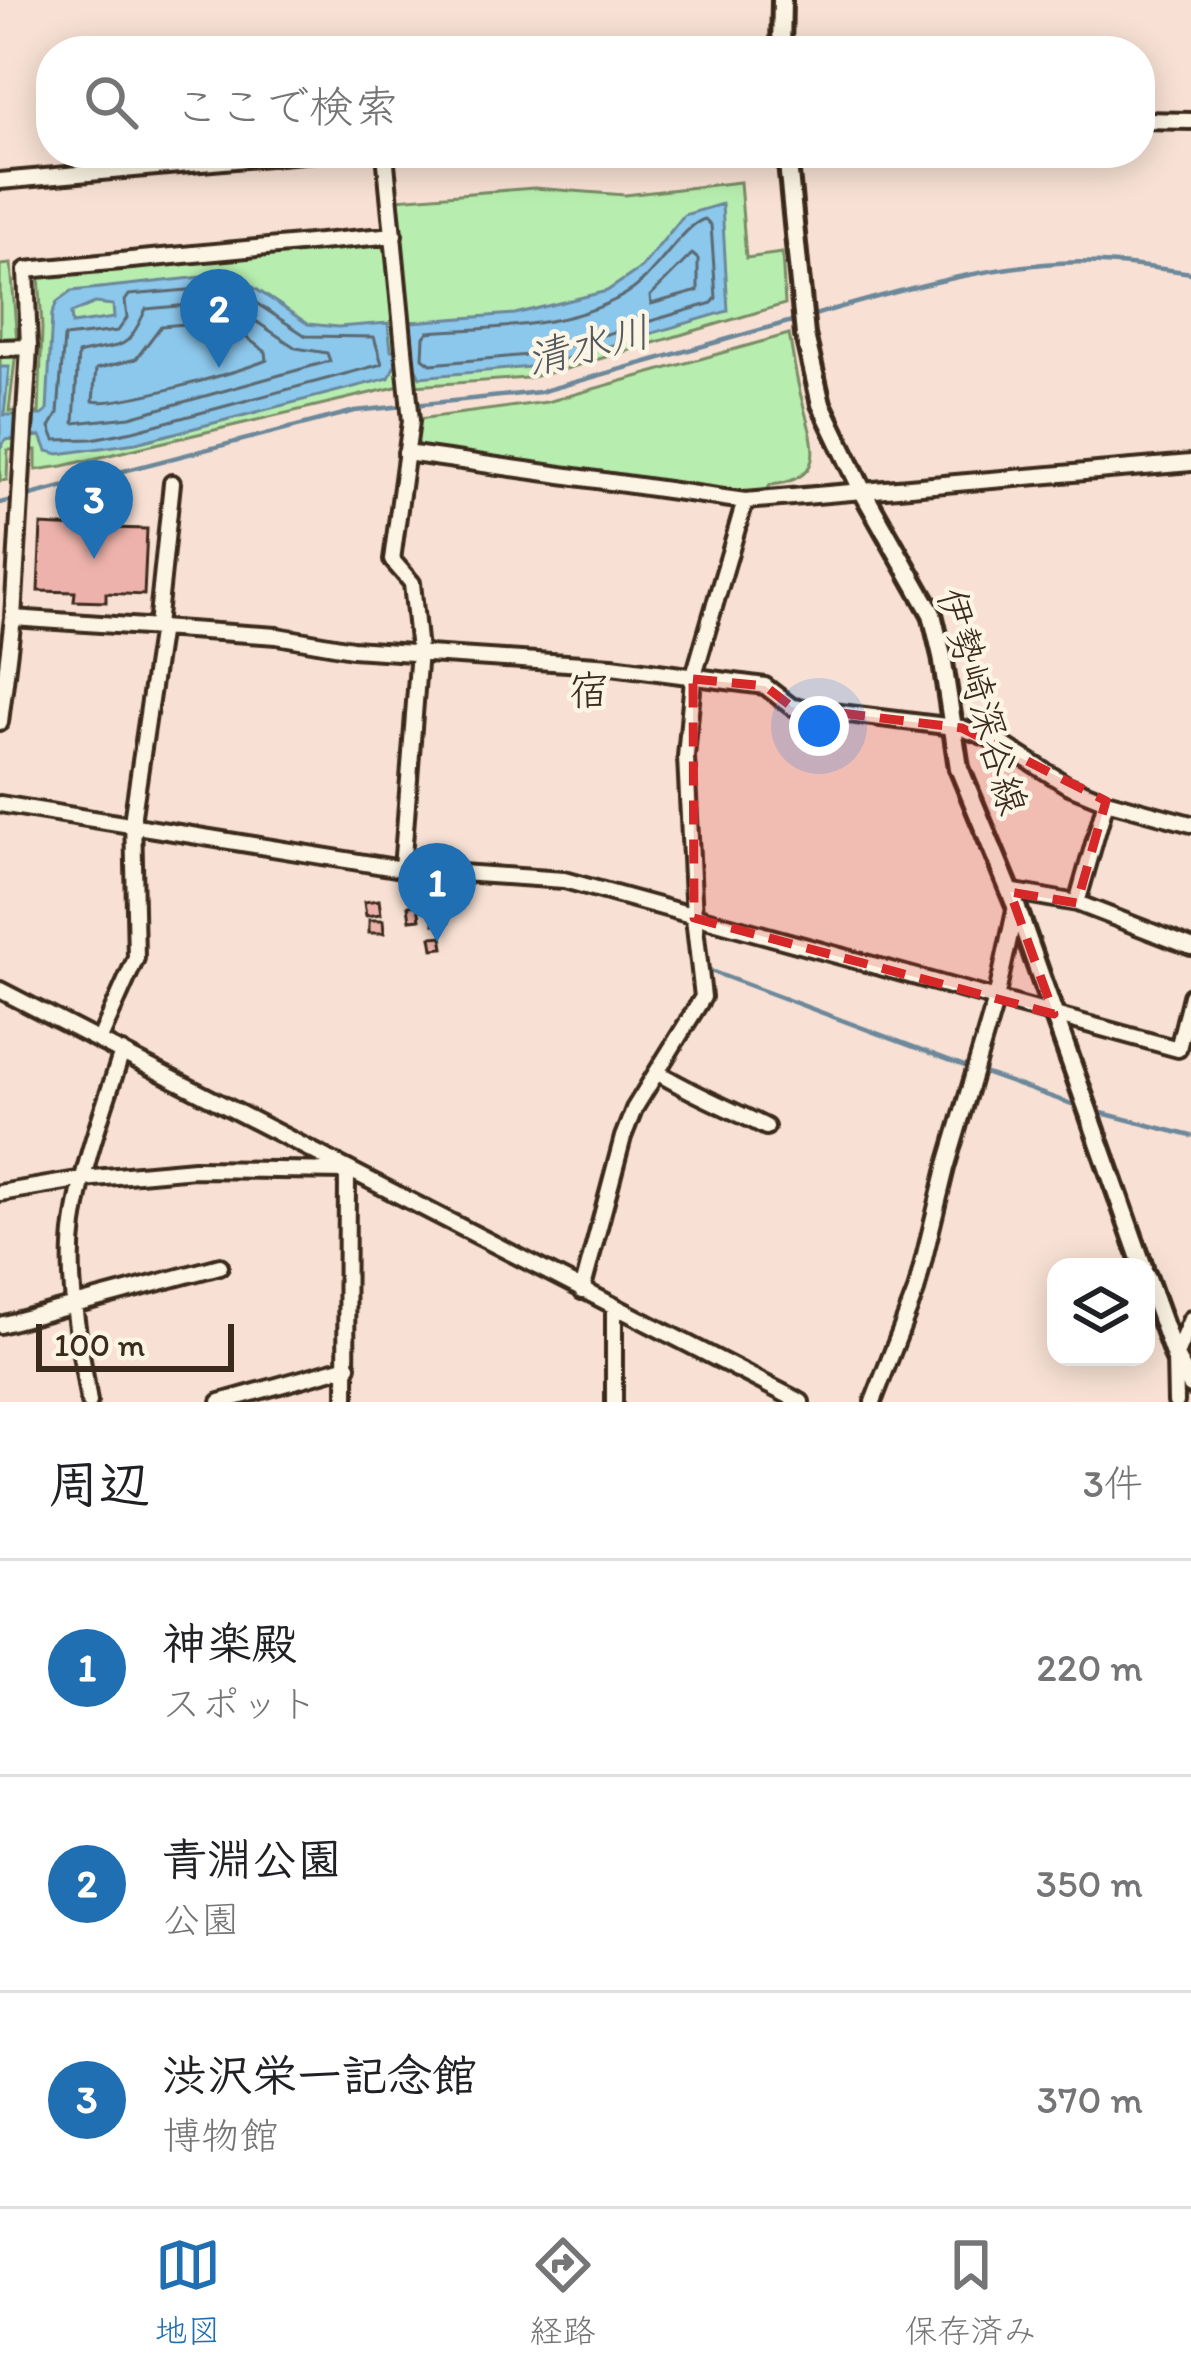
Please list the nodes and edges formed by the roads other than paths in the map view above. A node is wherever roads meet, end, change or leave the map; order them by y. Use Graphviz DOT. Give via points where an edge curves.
graph roads {
  1 [pos="782,0"];
  2 [pos="781,36"];
  3 [pos="1155,120"];
  4 [pos="1191,121"];
  5 [pos="146,168"];
  6 [pos="387,168"];
  7 [pos="789,168"];
  8 [pos="0,181"];
  9 [pos="394,235"];
  10 [pos="29,347"];
  11 [pos="0,348"];
  12 [pos="406,453"];
  13 [pos="1191,463"];
  14 [pos="172,484"];
  15 [pos="863,492"];
  16 [pos="745,501"];
  17 [pos="13,618"];
  18 [pos="159,627"];
  19 [pos="419,651"];
  20 [pos="692,679"];
  21 [pos="0,722"];
  22 [pos="952,725"];
  23 [pos="1106,801"];
  24 [pos="0,804"];
  25 [pos="1191,824"];
  26 [pos="133,827"];
  27 [pos="402,869"];
  28 [pos="1012,899"];
  29 [pos="1077,903"];
  30 [pos="694,919"];
  31 [pos="1190,945"];
  32 [pos="0,990"];
  33 [pos="1191,996"];
  34 [pos="996,999"];
  35 [pos="1054,1014"];
  36 [pos="99,1040"];
  37 [pos="122,1052"];
  38 [pos="657,1072"];
  39 [pos="766,1126"];
  40 [pos="347,1171"];
  41 [pos="83,1179"];
  42 [pos="0,1193"];
  43 [pos="1140,1258"];
  44 [pos="220,1266"];
  45 [pos="582,1291"];
  46 [pos="1155,1297"];
  47 [pos="75,1306"];
  48 [pos="614,1307"];
  49 [pos="1191,1319"];
  50 [pos="0,1325"];
  51 [pos="1181,1359"];
  52 [pos="348,1366"];
  53 [pos="1191,1385"];
  54 [pos="89,1402"];
  55 [pos="220,1402"];
  56 [pos="346,1402"];
  57 [pos="614,1402"];
  58 [pos="801,1402"];
  59 [pos="873,1402"];
  60 [pos="1176,1402"];
  1 -- 2 [label="main road"];
  3 -- 4 [label="street"];
  5 -- 8 [label="street"];
  6 -- 9 [label="street"];
  7 -- 15 [label="main road, 伊勢崎深谷線" via="821,404"];
  9 -- 10 [label="street" via="26,270"];
  9 -- 12 [label="street" via="411,421"];
  10 -- 11 [label="street"];
  10 -- 17 [label="street"];
  12 -- 16 [label="street"];
  12 -- 19 [label="street" via="392,560 412,583"];
  13 -- 15 [label="street"];
  14 -- 18 [label="street"];
  15 -- 16 [label="street"];
  15 -- 22 [label="main road, 伊勢崎深谷線" via="932,614"];
  16 -- 20 [label="street"];
  17 -- 18 [label="street"];
  17 -- 21 [label="street"];
  18 -- 19 [label="street"];
  18 -- 26 [label="street"];
  19 -- 20 [label="street"];
  19 -- 27 [label="street"];
  20 -- 22 [label="street" via="765,686 793,706"];
  20 -- 30 [label="street" via="686,757"];
  22 -- 23 [label="street"];
  22 -- 28 [label="main road, 伊勢崎深谷線" via="959,768"];
  23 -- 25 [label="street"];
  23 -- 29 [label="street"];
  24 -- 26 [label="street"];
  26 -- 27 [label="street"];
  26 -- 36 [label="street" via="136,958"];
  27 -- 30 [label="street" via="564,880"];
  28 -- 29 [label="street"];
  28 -- 34 [label="street"];
  28 -- 35 [label="main road, 伊勢崎深谷線"];
  29 -- 31 [label="street"];
  30 -- 34 [label="street"];
  30 -- 38 [label="street" via="703,997"];
  32 -- 36 [label="street"];
  33 -- 35 [label="street" via="1178,1049"];
  34 -- 35 [label="street"];
  34 -- 59 [label="street" via="916,1291"];
  35 -- 43 [label="main road, 伊勢崎深谷線"];
  36 -- 37 [label="street"];
  37 -- 40 [label="street"];
  37 -- 41 [label="street"];
  38 -- 39 [label="street"];
  38 -- 45 [label="street" via="622,1137"];
  40 -- 41 [label="street" via="194,1169"];
  40 -- 45 [label="street"];
  40 -- 52 [label="street"];
  41 -- 42 [label="street"];
  41 -- 47 [label="street" via="73,1227"];
  44 -- 47 [label="street"];
  45 -- 48 [label="street"];
  46 -- 51 [label="main road"];
  47 -- 50 [label="street"];
  47 -- 54 [label="street"];
  48 -- 57 [label="street"];
  48 -- 58 [label="street"];
  49 -- 51 [label="street"];
  51 -- 53 [label="main road"];
  51 -- 60 [label="street"];
  52 -- 55 [label="street"];
  52 -- 56 [label="street"];
}
